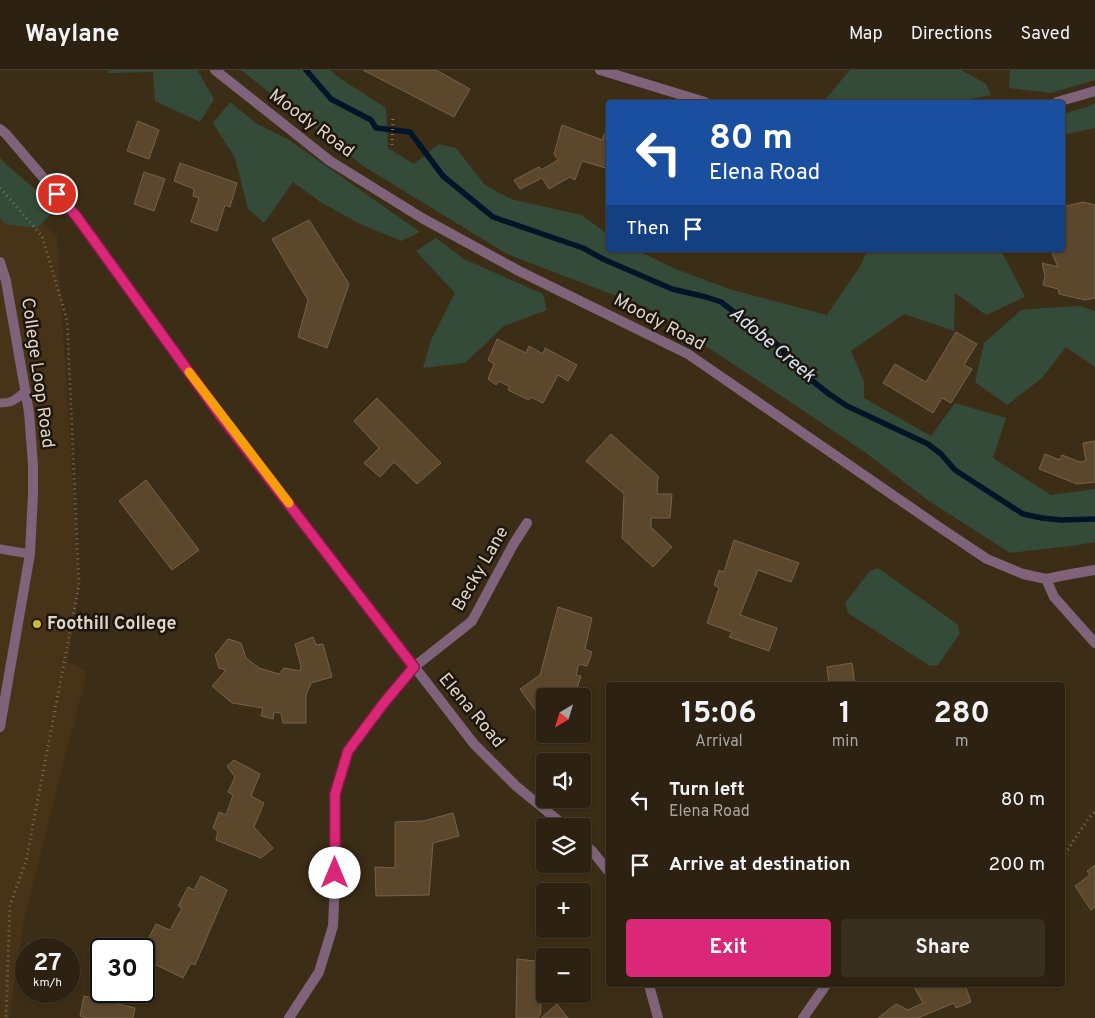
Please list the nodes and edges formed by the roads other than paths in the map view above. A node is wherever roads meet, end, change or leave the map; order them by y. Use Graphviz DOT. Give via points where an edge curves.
graph roads {
  1 [pos="214,70"];
  2 [pos="600,70"];
  3 [pos="1095,91"];
  4 [pos="698,100"];
  5 [pos="1064,100"];
  6 [pos="0,129"];
  7 [pos="0,262"];
  8 [pos="26,391"];
  9 [pos="0,403"];
  10 [pos="527,523"];
  11 [pos="0,549"];
  12 [pos="30,554"];
  13 [pos="1095,570"];
  14 [pos="1046,579"];
  15 [pos="1095,643"];
  16 [pos="414,667"];
  17 [pos="0,727"];
  18 [pos="555,818"];
  19 [pos="591,850"];
  20 [pos="606,868"];
  21 [pos="650,987"];
  22 [pos="825,987"];
  23 [pos="289,1018"];
  24 [pos="658,1018"];
  25 [pos="803,1018"];
  1 -- 14 [label="street, Moody Road" via="330,161 414,213 519,271 688,354 987,559 1023,574"];
  2 -- 4 [label="street"];
  3 -- 5 [label="street"];
  6 -- 16 [label="street, Elena Road" via="77,217 215,407"];
  7 -- 8 [label="street, College Loop Road"];
  8 -- 9 [label="lane" via="14,401"];
  8 -- 12 [label="street, College Loop Road" via="33,474"];
  10 -- 16 [label="street, Becky Lane" via="472,621"];
  11 -- 12 [label="lane"];
  12 -- 17 [label="street, College Loop Road"];
  13 -- 14 [label="street, Moody Road"];
  14 -- 15 [label="street" via="1054,597"];
  16 -- 18 [label="street, Elena Road" via="474,744 516,786"];
  16 -- 23 [label="street, Becky Lane" via="348,751 335,794 334,926 319,972"];
  19 -- 20 [label="street"];
  21 -- 24 [label="street"];
  22 -- 25 [label="street"];
}
